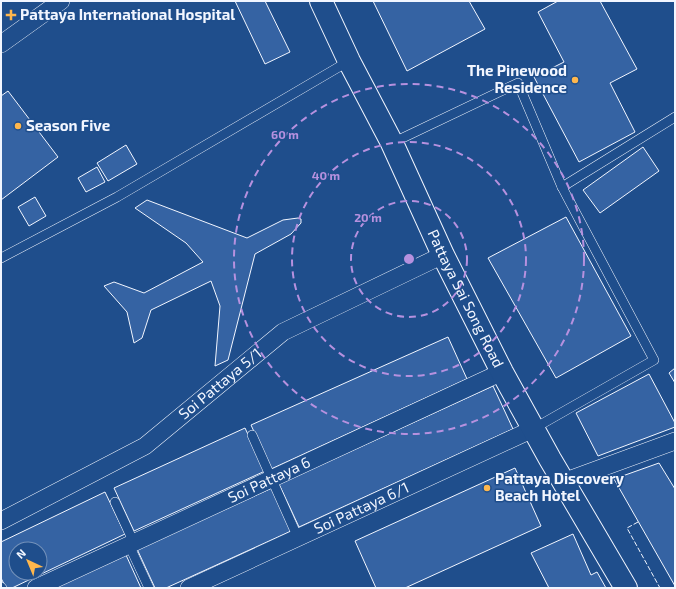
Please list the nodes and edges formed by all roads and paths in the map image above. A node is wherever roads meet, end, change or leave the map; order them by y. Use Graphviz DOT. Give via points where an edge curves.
graph roads {
  1 [pos="61,1"];
  2 [pos="322,1"];
  3 [pos="1,44"];
  4 [pos="349,61"];
  5 [pos="675,117"];
  6 [pos="392,143"];
  7 [pos="562,187"];
  8 [pos="444,255"];
  9 [pos="1,258"];
  10 [pos="502,372"];
  11 [pos="533,429"];
  12 [pos="252,435"];
  13 [pos="675,441"];
  14 [pos="272,478"];
  15 [pos="563,482"];
  16 [pos="115,502"];
  17 [pos="1,521"];
  18 [pos="298,538"];
  19 [pos="131,544"];
  20 [pos="36,588"];
  21 [pos="148,588"];
  22 [pos="189,588"];
  23 [pos="626,588"];
  1 -- 3 [label="street"];
  2 -- 4 [label="main road, Pattaya Sai Song Road"];
  4 -- 6 [label="main road, Pattaya Sai Song Road"];
  4 -- 9 [label="lane" via="118,197"];
  5 -- 7 [label="lane"];
  6 -- 7 [label="lane" via="518,83"];
  6 -- 8 [label="main road, Pattaya Sai Song Road"];
  7 -- 11 [label="lane" via="654,360"];
  8 -- 10 [label="main road, Pattaya Sai Song Road"];
  8 -- 17 [label="street, Soi Pattaya 5/1" via="284,332 145,446"];
  10 -- 11 [label="main road, Pattaya Sai Song Road"];
  10 -- 14 [label="street, Soi Pattaya 6"];
  11 -- 15 [label="main road, Pattaya Sai Song Road"];
  11 -- 18 [label="street, Soi Pattaya 6/1"];
  12 -- 14 [label="lane"];
  13 -- 15 [label="street"];
  14 -- 18 [label="lane"];
  14 -- 19 [label="street, Soi Pattaya 6"];
  15 -- 23 [label="main road, Pattaya Sai Song Road"];
  16 -- 19 [label="lane"];
  18 -- 22 [label="street, Soi Pattaya 6/1"];
  19 -- 20 [label="street, Soi Pattaya 6"];
  19 -- 21 [label="lane"];
}
